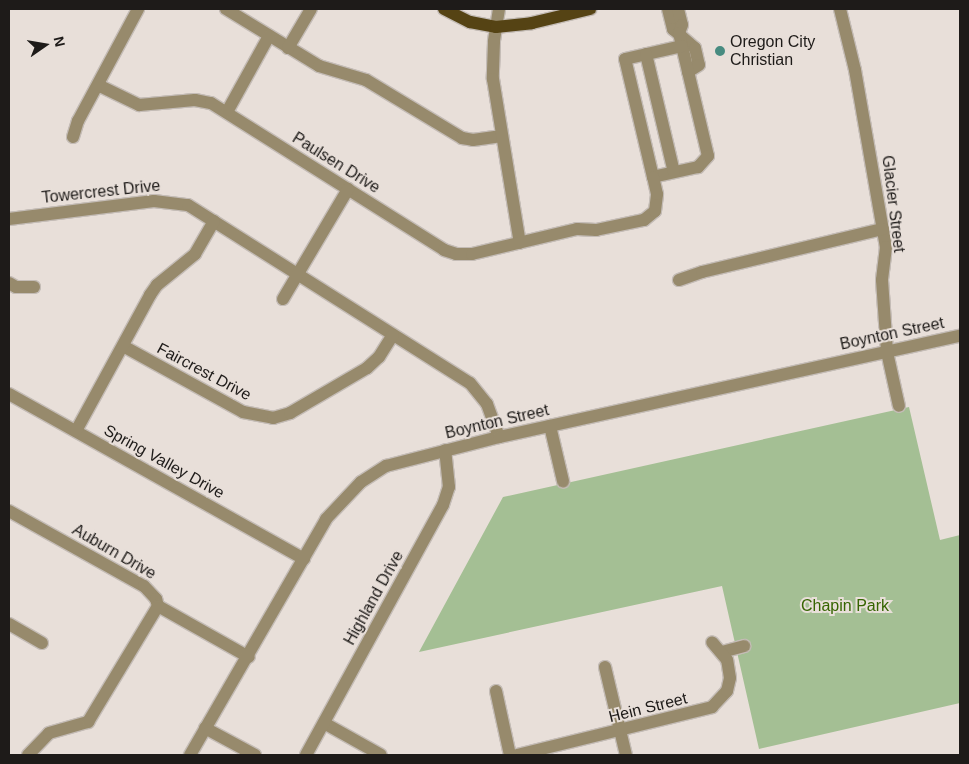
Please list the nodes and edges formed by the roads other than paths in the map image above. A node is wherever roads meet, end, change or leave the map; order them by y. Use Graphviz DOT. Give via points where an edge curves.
graph roads {
  1 [pos="138,9"];
  2 [pos="226,9"];
  3 [pos="311,9"];
  4 [pos="444,9"];
  5 [pos="499,9"];
  6 [pos="590,9"];
  7 [pos="668,9"];
  8 [pos="678,9"];
  9 [pos="840,9"];
  10 [pos="496,27"];
  11 [pos="679,33"];
  12 [pos="269,36"];
  13 [pos="682,46"];
  14 [pos="288,48"];
  15 [pos="646,54"];
  16 [pos="688,72"];
  17 [pos="98,85"];
  18 [pos="227,112"];
  19 [pos="502,136"];
  20 [pos="73,137"];
  21 [pos="674,172"];
  22 [pos="653,177"];
  23 [pos="348,189"];
  24 [pos="9,219"];
  25 [pos="214,221"];
  26 [pos="883,229"];
  27 [pos="520,243"];
  28 [pos="296,274"];
  29 [pos="680,280"];
  30 [pos="9,283"];
  31 [pos="34,287"];
  32 [pos="283,299"];
  33 [pos="393,335"];
  34 [pos="960,336"];
  35 [pos="122,346"];
  36 [pos="887,352"];
  37 [pos="9,394"];
  38 [pos="899,406"];
  39 [pos="550,426"];
  40 [pos="76,431"];
  41 [pos="498,437"];
  42 [pos="445,450"];
  43 [pos="562,482"];
  44 [pos="9,511"];
  45 [pos="304,558"];
  46 [pos="158,606"];
  47 [pos="9,624"];
  48 [pos="712,642"];
  49 [pos="42,643"];
  50 [pos="744,646"];
  51 [pos="722,652"];
  52 [pos="249,657"];
  53 [pos="605,667"];
  54 [pos="496,691"];
  55 [pos="324,724"];
  56 [pos="205,728"];
  57 [pos="621,731"];
  58 [pos="28,755"];
  59 [pos="190,755"];
  60 [pos="254,755"];
  61 [pos="306,755"];
  62 [pos="381,755"];
  63 [pos="510,755"];
  64 [pos="517,755"];
  65 [pos="626,755"];
  1 -- 17 [label="street"];
  2 -- 12 [label="street"];
  3 -- 14 [label="street"];
  4 -- 10 [label="main road" via="470,22"];
  5 -- 10 [label="street"];
  6 -- 10 [label="main road" via="532,23"];
  7 -- 11 [label="street" via="673,29"];
  8 -- 11 [label="street" via="682,25"];
  9 -- 26 [label="street, Glacier Street"];
  10 -- 19 [label="street" via="493,79"];
  11 -- 13 [label="street"];
  11 -- 16 [label="street" via="695,48 699,65"];
  12 -- 14 [label="street"];
  12 -- 18 [label="street"];
  13 -- 15 [label="street"];
  13 -- 16 [label="street"];
  14 -- 19 [label="street" via="327,69 366,80 462,138 473,140"];
  15 -- 21 [label="street"];
  15 -- 22 [label="street" via="625,59"];
  16 -- 21 [label="street" via="708,156 703,165"];
  17 -- 18 [label="street, Paulsen Drive" via="139,105 204,100"];
  17 -- 20 [label="street"];
  18 -- 23 [label="street, Paulsen Drive"];
  19 -- 27 [label="street"];
  21 -- 22 [label="street"];
  22 -- 27 [label="street, Paulsen Drive" via="656,204 650,217"];
  23 -- 27 [label="street, Paulsen Drive" via="444,250 456,254 472,254"];
  23 -- 28 [label="street"];
  24 -- 25 [label="street, Towercrest Drive" via="166,201 188,205"];
  25 -- 28 [label="street, Towercrest Drive"];
  25 -- 35 [label="street" via="194,254 154,290"];
  26 -- 29 [label="street"];
  26 -- 36 [label="street, Glacier Street" via="886,256 882,280"];
  28 -- 32 [label="street"];
  28 -- 33 [label="street, Towercrest Drive"];
  30 -- 31 [label="street" via="16,287"];
  33 -- 35 [label="street, Faircrest Drive" via="379,357 367,368 290,413 274,418 242,412"];
  33 -- 41 [label="street, Towercrest Drive" via="470,383 487,404"];
  34 -- 36 [label="street, Boynton Street"];
  35 -- 40 [label="street"];
  36 -- 38 [label="street, Glacier Street"];
  36 -- 39 [label="street, Boynton Street"];
  37 -- 40 [label="street, Spring Valley Drive"];
  39 -- 41 [label="street, Boynton Street"];
  39 -- 43 [label="street"];
  40 -- 45 [label="street, Spring Valley Drive"];
  41 -- 42 [label="street, Boynton Street"];
  42 -- 45 [label="street, Boynton Street" via="398,461 361,482 326,519"];
  42 -- 55 [label="street, Highland Drive" via="449,487 443,505"];
  44 -- 46 [label="street, Auburn Drive" via="144,586"];
  45 -- 52 [label="street, Boynton Street"];
  46 -- 52 [label="street, Auburn Drive"];
  46 -- 58 [label="street" via="88,722 49,732"];
  47 -- 49 [label="street"];
  48 -- 51 [label="street, Hein Street"];
  50 -- 51 [label="street"];
  51 -- 57 [label="street, Hein Street" via="730,678 727,691 712,707"];
  52 -- 56 [label="street, Boynton Street"];
  53 -- 57 [label="street"];
  54 -- 63 [label="street"];
  55 -- 61 [label="street, Highland Drive"];
  55 -- 62 [label="street"];
  56 -- 59 [label="street, Boynton Street"];
  56 -- 60 [label="street"];
  57 -- 64 [label="street, Hein Street"];
  57 -- 65 [label="street"];
}
